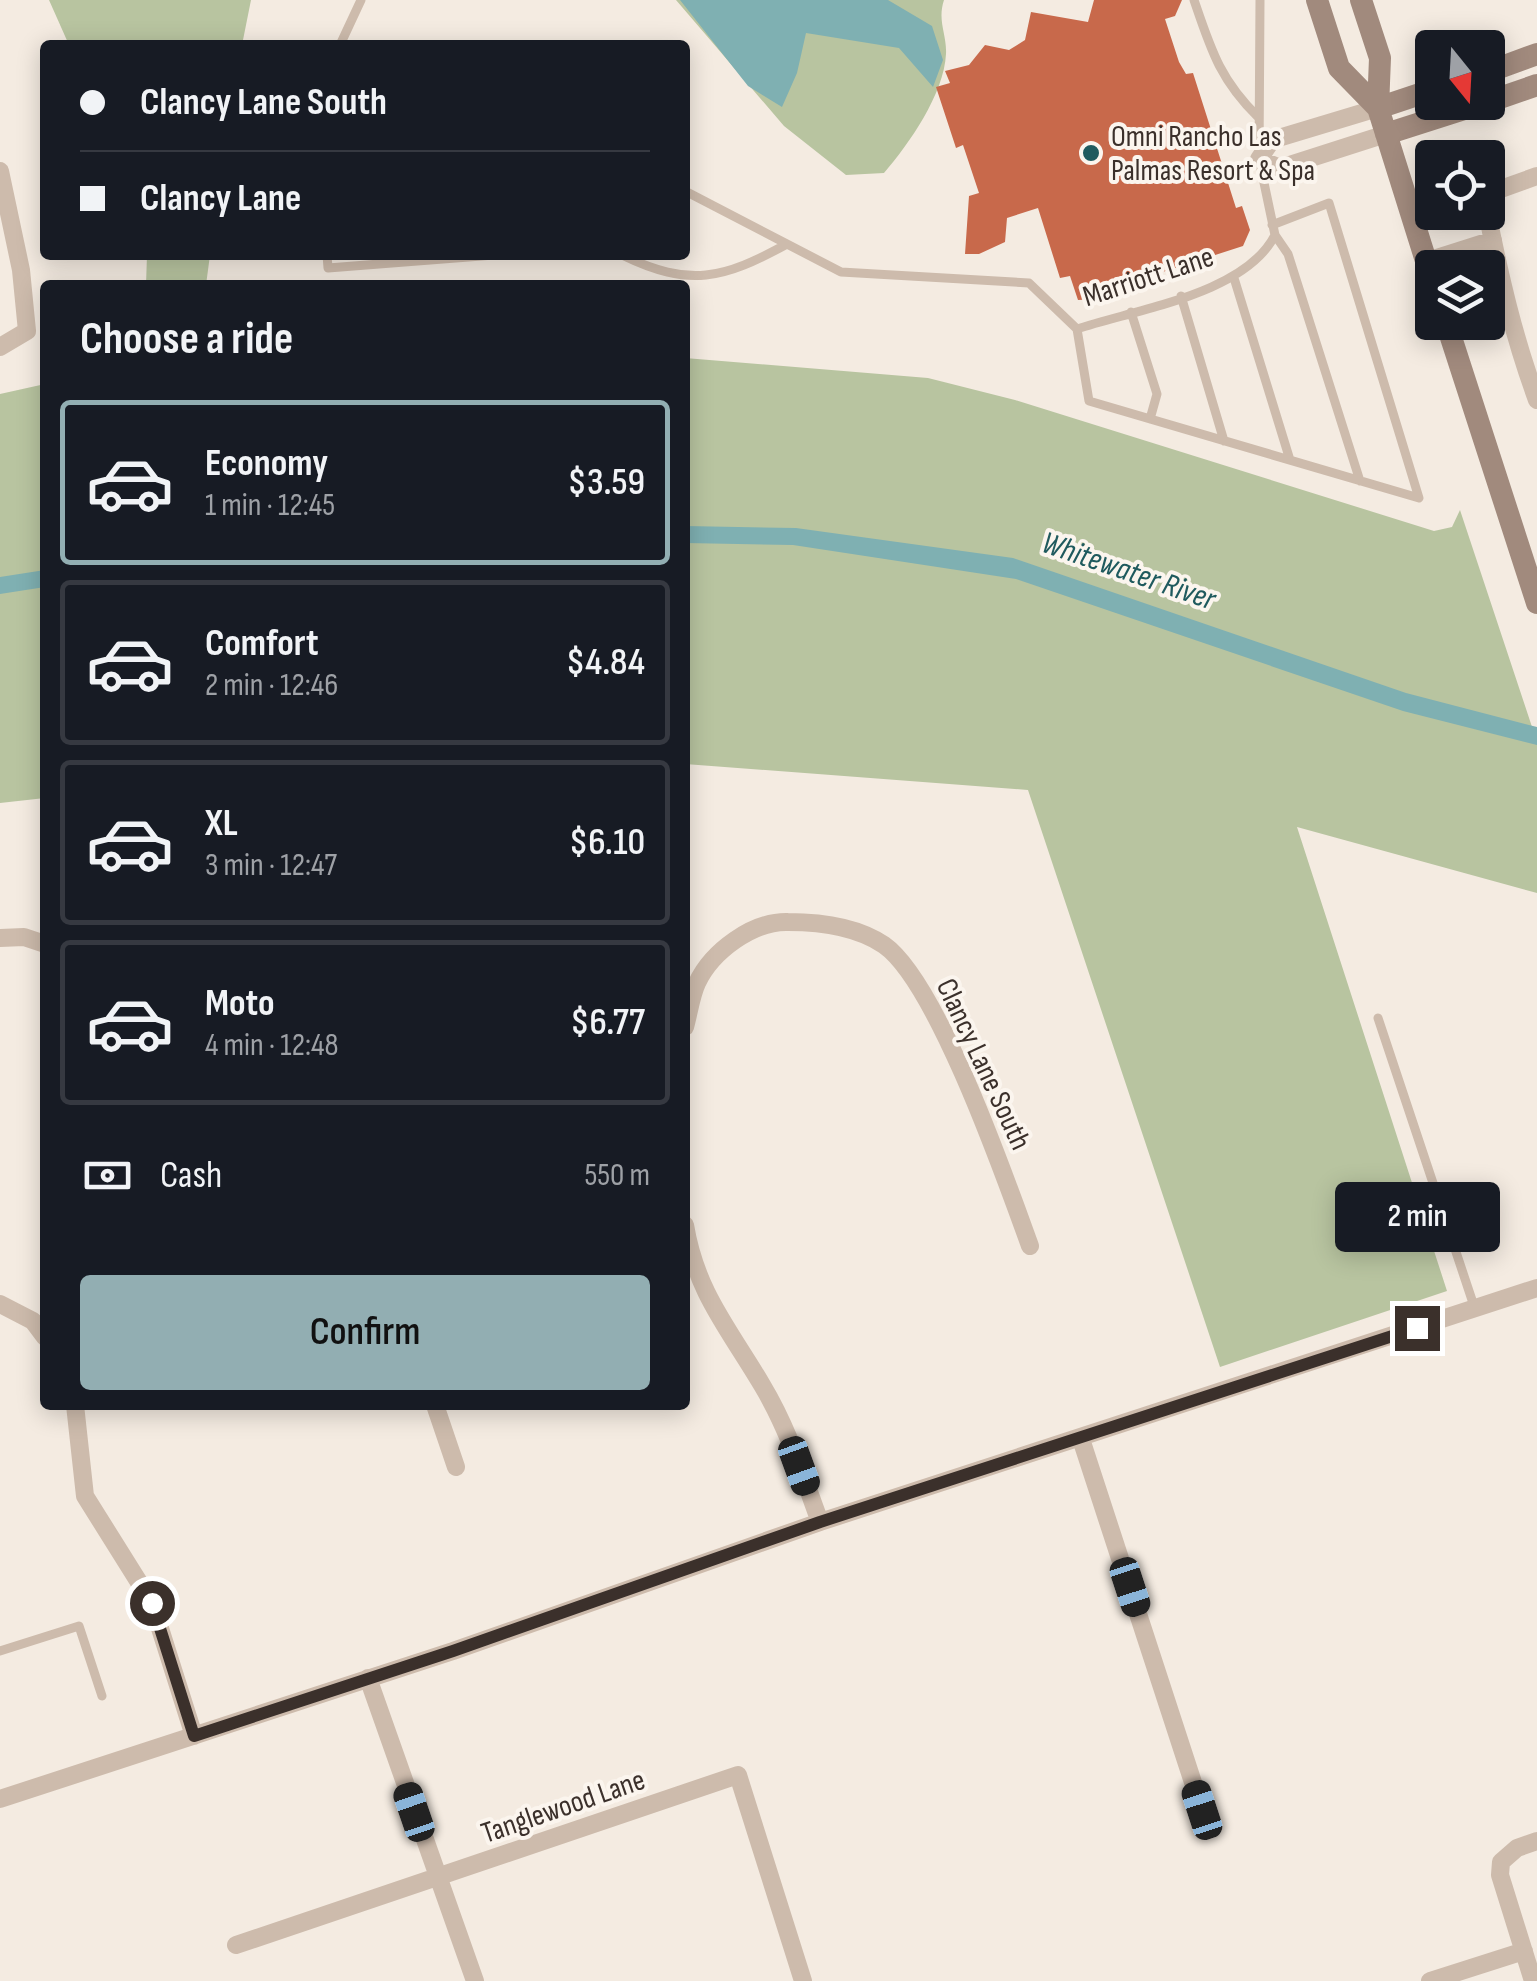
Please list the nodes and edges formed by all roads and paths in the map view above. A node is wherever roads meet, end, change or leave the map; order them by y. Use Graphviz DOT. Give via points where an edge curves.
graph roads {
  1 [pos="1194,0"];
  2 [pos="1260,0"];
  3 [pos="1317,0"];
  4 [pos="1360,0"];
  5 [pos="364,1"];
  6 [pos="343,40"];
  7 [pos="1537,54"];
  8 [pos="1505,66"];
  9 [pos="1537,84"];
  10 [pos="1415,96"];
  11 [pos="1505,96"];
  12 [pos="1378,108"];
  13 [pos="1258,118"];
  14 [pos="1430,120"];
  15 [pos="1386,134"];
  16 [pos="1259,159"];
  17 [pos="0,171"];
  18 [pos="1537,176"];
  19 [pos="1505,187"];
  20 [pos="690,194"];
  21 [pos="1274,230"];
  22 [pos="1491,230"];
  23 [pos="1493,240"];
  24 [pos="787,244"];
  25 [pos="1424,250"];
  26 [pos="1472,250"];
  27 [pos="327,260"];
  28 [pos="430,260"];
  29 [pos="633,260"];
  30 [pos="1234,278"];
  31 [pos="1182,296"];
  32 [pos="1130,312"];
  33 [pos="1077,328"];
  34 [pos="1452,340"];
  35 [pos="0,347"];
  36 [pos="1529,353"];
  37 [pos="1537,400"];
  38 [pos="1150,419"];
  39 [pos="1224,441"];
  40 [pos="1290,460"];
  41 [pos="1360,481"];
  42 [pos="1537,603"];
  43 [pos="0,938"];
  44 [pos="40,942"];
  45 [pos="691,979"];
  46 [pos="1378,1018"];
  47 [pos="1030,1246"];
  48 [pos="690,1256"];
  49 [pos="1537,1288"];
  50 [pos="0,1304"];
  51 [pos="1475,1309"];
  52 [pos="40,1330"];
  53 [pos="76,1410"];
  54 [pos="437,1410"];
  55 [pos="1081,1439"];
  56 [pos="456,1467"];
  57 [pos="820,1522"];
  58 [pos="0,1652"];
  59 [pos="368,1678"];
  60 [pos="102,1696"];
  61 [pos="194,1736"];
  62 [pos="0,1799"];
  63 [pos="1202,1810"];
  64 [pos="1537,1841"];
  65 [pos="436,1879"];
  66 [pos="236,1945"];
  67 [pos="1524,1951"];
  68 [pos="475,1981"];
  69 [pos="803,1981"];
  70 [pos="1430,1981"];
  71 [pos="1533,1981"];
  1 -- 13 [label="lane" via="1230,90"];
  2 -- 13 [label="lane"];
  3 -- 12 [label="main road" via="1339,68"];
  4 -- 12 [label="main road" via="1380,58"];
  5 -- 6 [label="lane"];
  7 -- 8 [label="main road"];
  9 -- 11 [label="main road"];
  10 -- 12 [label="main road"];
  12 -- 15 [label="main road"];
  12 -- 16 [label="street" via="1272,140"];
  13 -- 16 [label="lane"];
  14 -- 15 [label="main road"];
  15 -- 16 [label="street" via="1280,168"];
  15 -- 25 [label="main road"];
  16 -- 21 [label="lane"];
  17 -- 35 [label="street" via="27,331"];
  18 -- 19 [label="street"];
  20 -- 24 [label="lane, Marriott Lane"];
  21 -- 30 [label="lane, Marriott Lane" via="1253,264"];
  21 -- 41 [label="lane" via="1288,254"];
  21 -- 41 [label="lane" via="1329,202 1420,498"];
  22 -- 23 [label="street"];
  23 -- 26 [label="street"];
  23 -- 36 [label="street" via="1504,304"];
  24 -- 29 [label="lane" via="734,273 662,274"];
  24 -- 33 [label="lane, Marriott Lane" via="841,272 1029,283"];
  27 -- 28 [label="lane" via="328,268"];
  30 -- 31 [label="lane, Marriott Lane"];
  30 -- 40 [label="lane"];
  31 -- 32 [label="lane, Marriott Lane"];
  31 -- 39 [label="lane"];
  32 -- 33 [label="lane, Marriott Lane"];
  32 -- 38 [label="lane" via="1158,394"];
  33 -- 38 [label="lane" via="1089,401"];
  34 -- 42 [label="main road"];
  36 -- 37 [label="street"];
  38 -- 39 [label="lane"];
  39 -- 40 [label="lane"];
  40 -- 41 [label="lane"];
  43 -- 44 [label="street"];
  45 -- 47 [label="street, Clancy Lane South" via="729,943 776,922 829,922 884,945 922,987"];
  46 -- 51 [label="lane"];
  48 -- 57 [label="street" via="789,1438"];
  49 -- 51 [label="street"];
  50 -- 52 [label="street"];
  51 -- 55 [label="street"];
  53 -- 61 [label="street" via="85,1496 152,1603"];
  54 -- 56 [label="street"];
  55 -- 57 [label="street"];
  55 -- 63 [label="street"];
  57 -- 59 [label="street"];
  58 -- 60 [label="lane" via="80,1626"];
  59 -- 61 [label="street"];
  59 -- 65 [label="street"];
  61 -- 62 [label="street"];
  64 -- 67 [label="street" via="1501,1862"];
  65 -- 66 [label="street, Tanglewood Lane"];
  65 -- 68 [label="street"];
  65 -- 69 [label="street, Tanglewood Lane" via="738,1775"];
  67 -- 70 [label="street"];
  67 -- 71 [label="street"];
}
